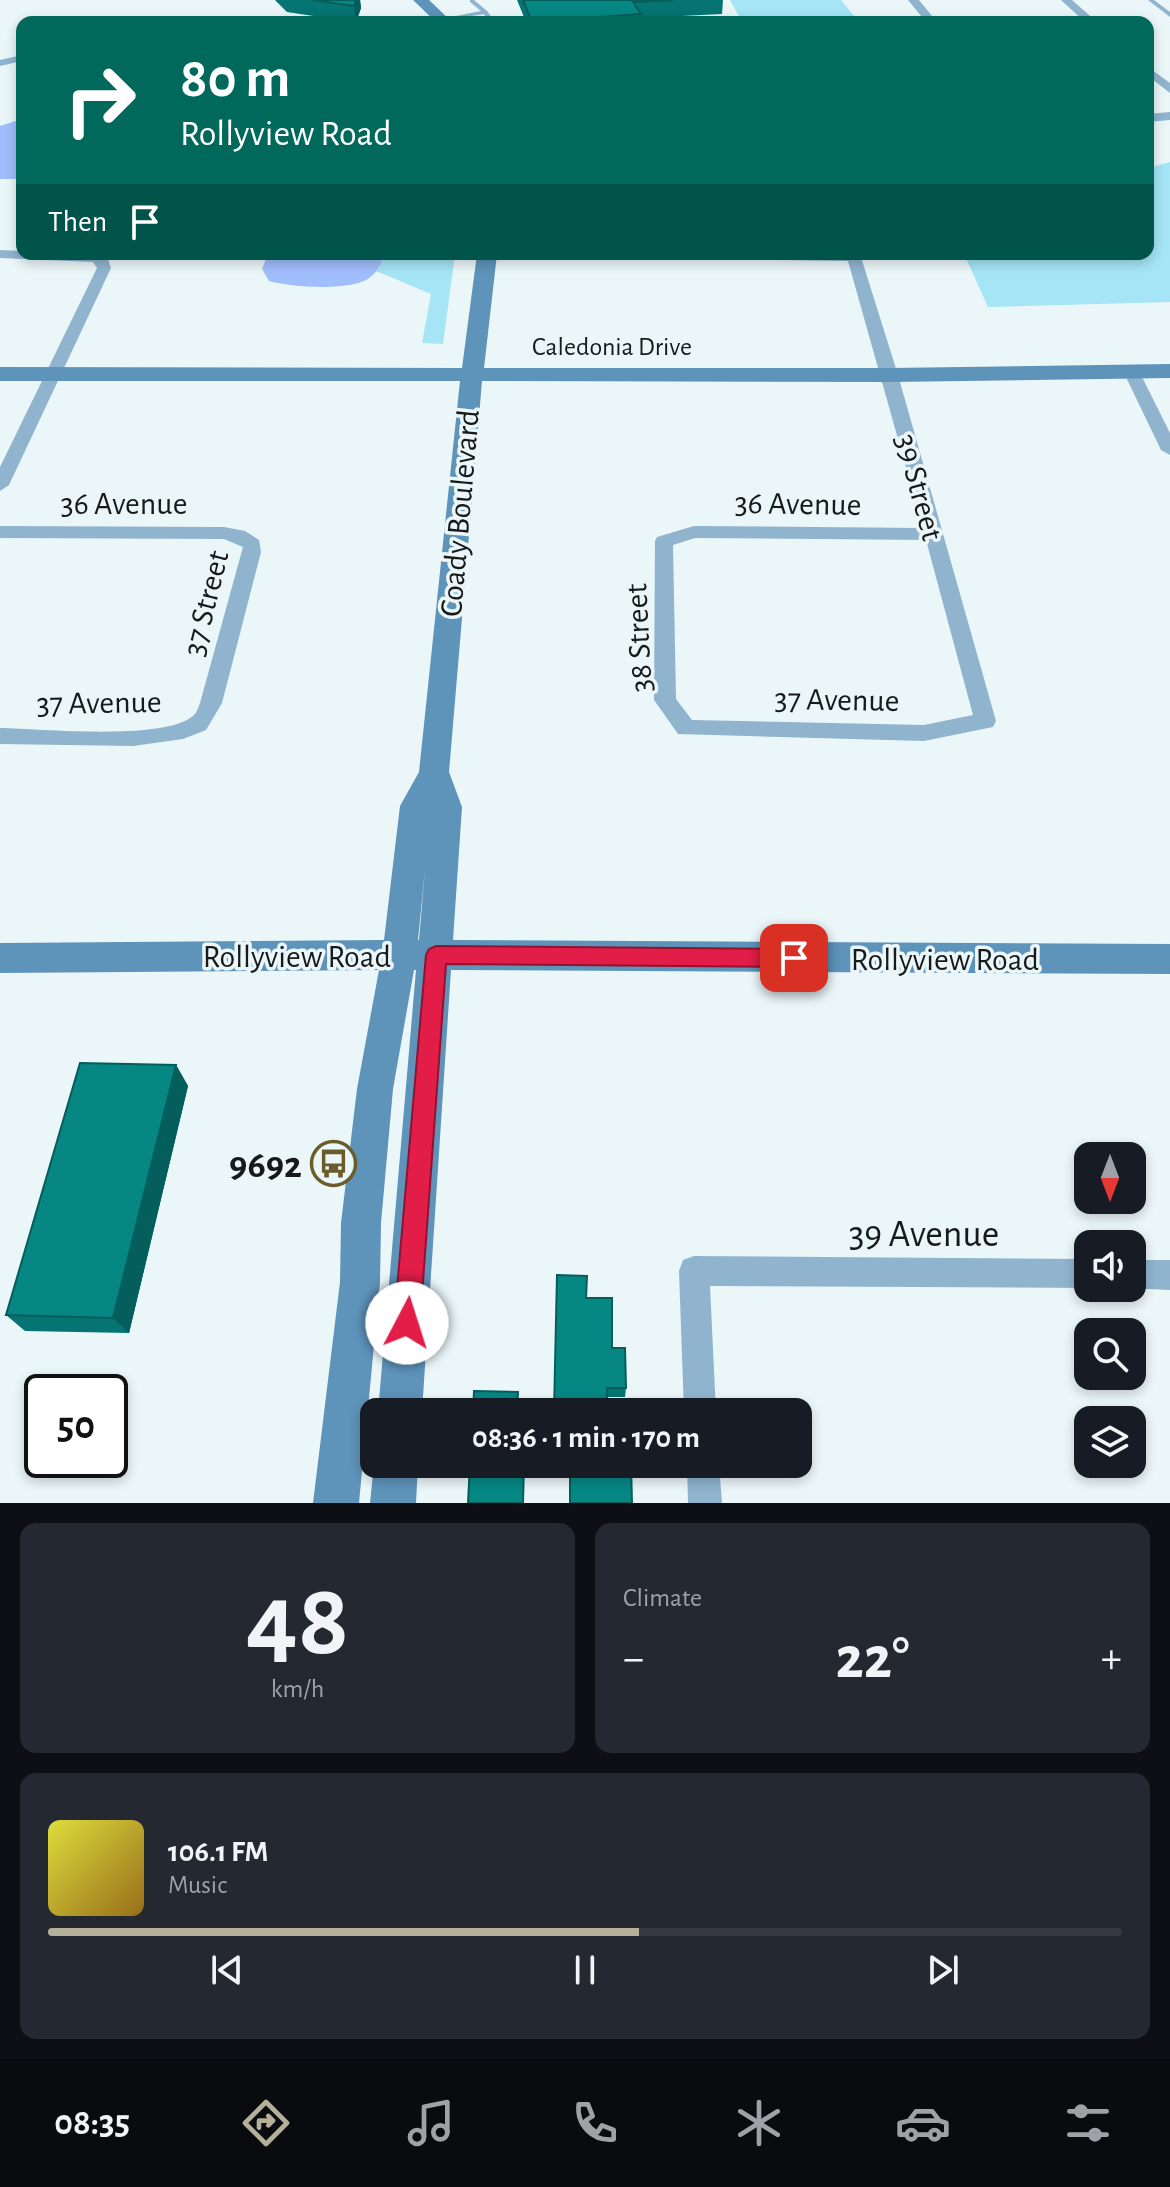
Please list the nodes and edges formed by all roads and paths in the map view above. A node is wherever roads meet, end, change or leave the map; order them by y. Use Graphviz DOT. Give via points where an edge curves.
graph roads {
  1 [pos="420,0"];
  2 [pos="913,0"];
  3 [pos="1066,0"];
  4 [pos="1151,0"];
  5 [pos="472,1"];
  6 [pos="485,12"];
  7 [pos="1170,15"];
  8 [pos="438,16"];
  9 [pos="467,16"];
  10 [pos="488,16"];
  11 [pos="927,16"];
  12 [pos="1085,16"];
  13 [pos="1154,69"];
  14 [pos="1170,89"];
  15 [pos="96,260"];
  16 [pos="486,260"];
  17 [pos="856,260"];
  18 [pos="1170,371"];
  19 [pos="1132,373"];
  20 [pos="0,374"];
  21 [pos="54,374"];
  22 [pos="472,374"];
  23 [pos="890,375"];
  24 [pos="1170,450"];
  25 [pos="0,485"];
  26 [pos="0,532"];
  27 [pos="933,534"];
  28 [pos="247,539"];
  29 [pos="664,541"];
  30 [pos="985,721"];
  31 [pos="197,725"];
  32 [pos="686,728"];
  33 [pos="0,736"];
  34 [pos="434,772"];
  35 [pos="436,955"];
  36 [pos="399,956"];
  37 [pos="0,958"];
  38 [pos="1170,959"];
  39 [pos="1074,1274"];
  40 [pos="1146,1275"];
  41 [pos="1170,1275"];
  42 [pos="401,1398"];
  43 [pos="699,1398"];
  44 [pos="395,1478"];
  45 [pos="704,1478"];
  46 [pos="336,1503"];
  47 [pos="393,1503"];
  48 [pos="705,1503"];
  1 -- 8 [label="main road"];
  2 -- 11 [label="street"];
  3 -- 12 [label="street"];
  4 -- 7 [label="lane"];
  5 -- 6 [label="lane"];
  6 -- 9 [label="lane"];
  6 -- 10 [label="lane"];
  13 -- 14 [label="street"];
  15 -- 21 [label="street" via="104,268"];
  16 -- 22 [label="main road, Coady Boulevard"];
  17 -- 23 [label="street, 39 Street"];
  18 -- 19 [label="main road, Caledonia Drive"];
  19 -- 23 [label="main road, Caledonia Drive"];
  19 -- 24 [label="street"];
  20 -- 21 [label="main road, Caledonia Drive"];
  21 -- 22 [label="main road, Caledonia Drive"];
  21 -- 25 [label="street"];
  22 -- 23 [label="main road, Caledonia Drive"];
  22 -- 34 [label="main road, Coady Boulevard"];
  23 -- 27 [label="street, 39 Street"];
  26 -- 28 [label="street, 36 Avenue" via="224,533"];
  27 -- 29 [label="street, 36 Avenue" via="694,532"];
  27 -- 30 [label="street, 39 Street"];
  28 -- 31 [label="street, 37 Street" via="252,552 216,688"];
  29 -- 32 [label="street, 38 Street" via="665,700"];
  30 -- 32 [label="street, 37 Avenue" via="924,733"];
  31 -- 33 [label="street, 37 Avenue" via="161,736"];
  34 -- 35 [label="main road, Coady Boulevard" via="446,807"];
  34 -- 36 [label="main road, Coady Boulevard" via="416,806"];
  35 -- 36 [label="main road, Rollyview Road"];
  35 -- 38 [label="main road, Rollyview Road"];
  35 -- 42 [label="main road, Coady Boulevard"];
  36 -- 37 [label="main road, Rollyview Road"];
  36 -- 46 [label="main road, Coady Boulevard" via="375,1089"];
  39 -- 43 [label="street, 39 Avenue" via="694,1271"];
  40 -- 41 [label="street"];
  44 -- 47 [label="main road"];
  45 -- 48 [label="street"];
}
